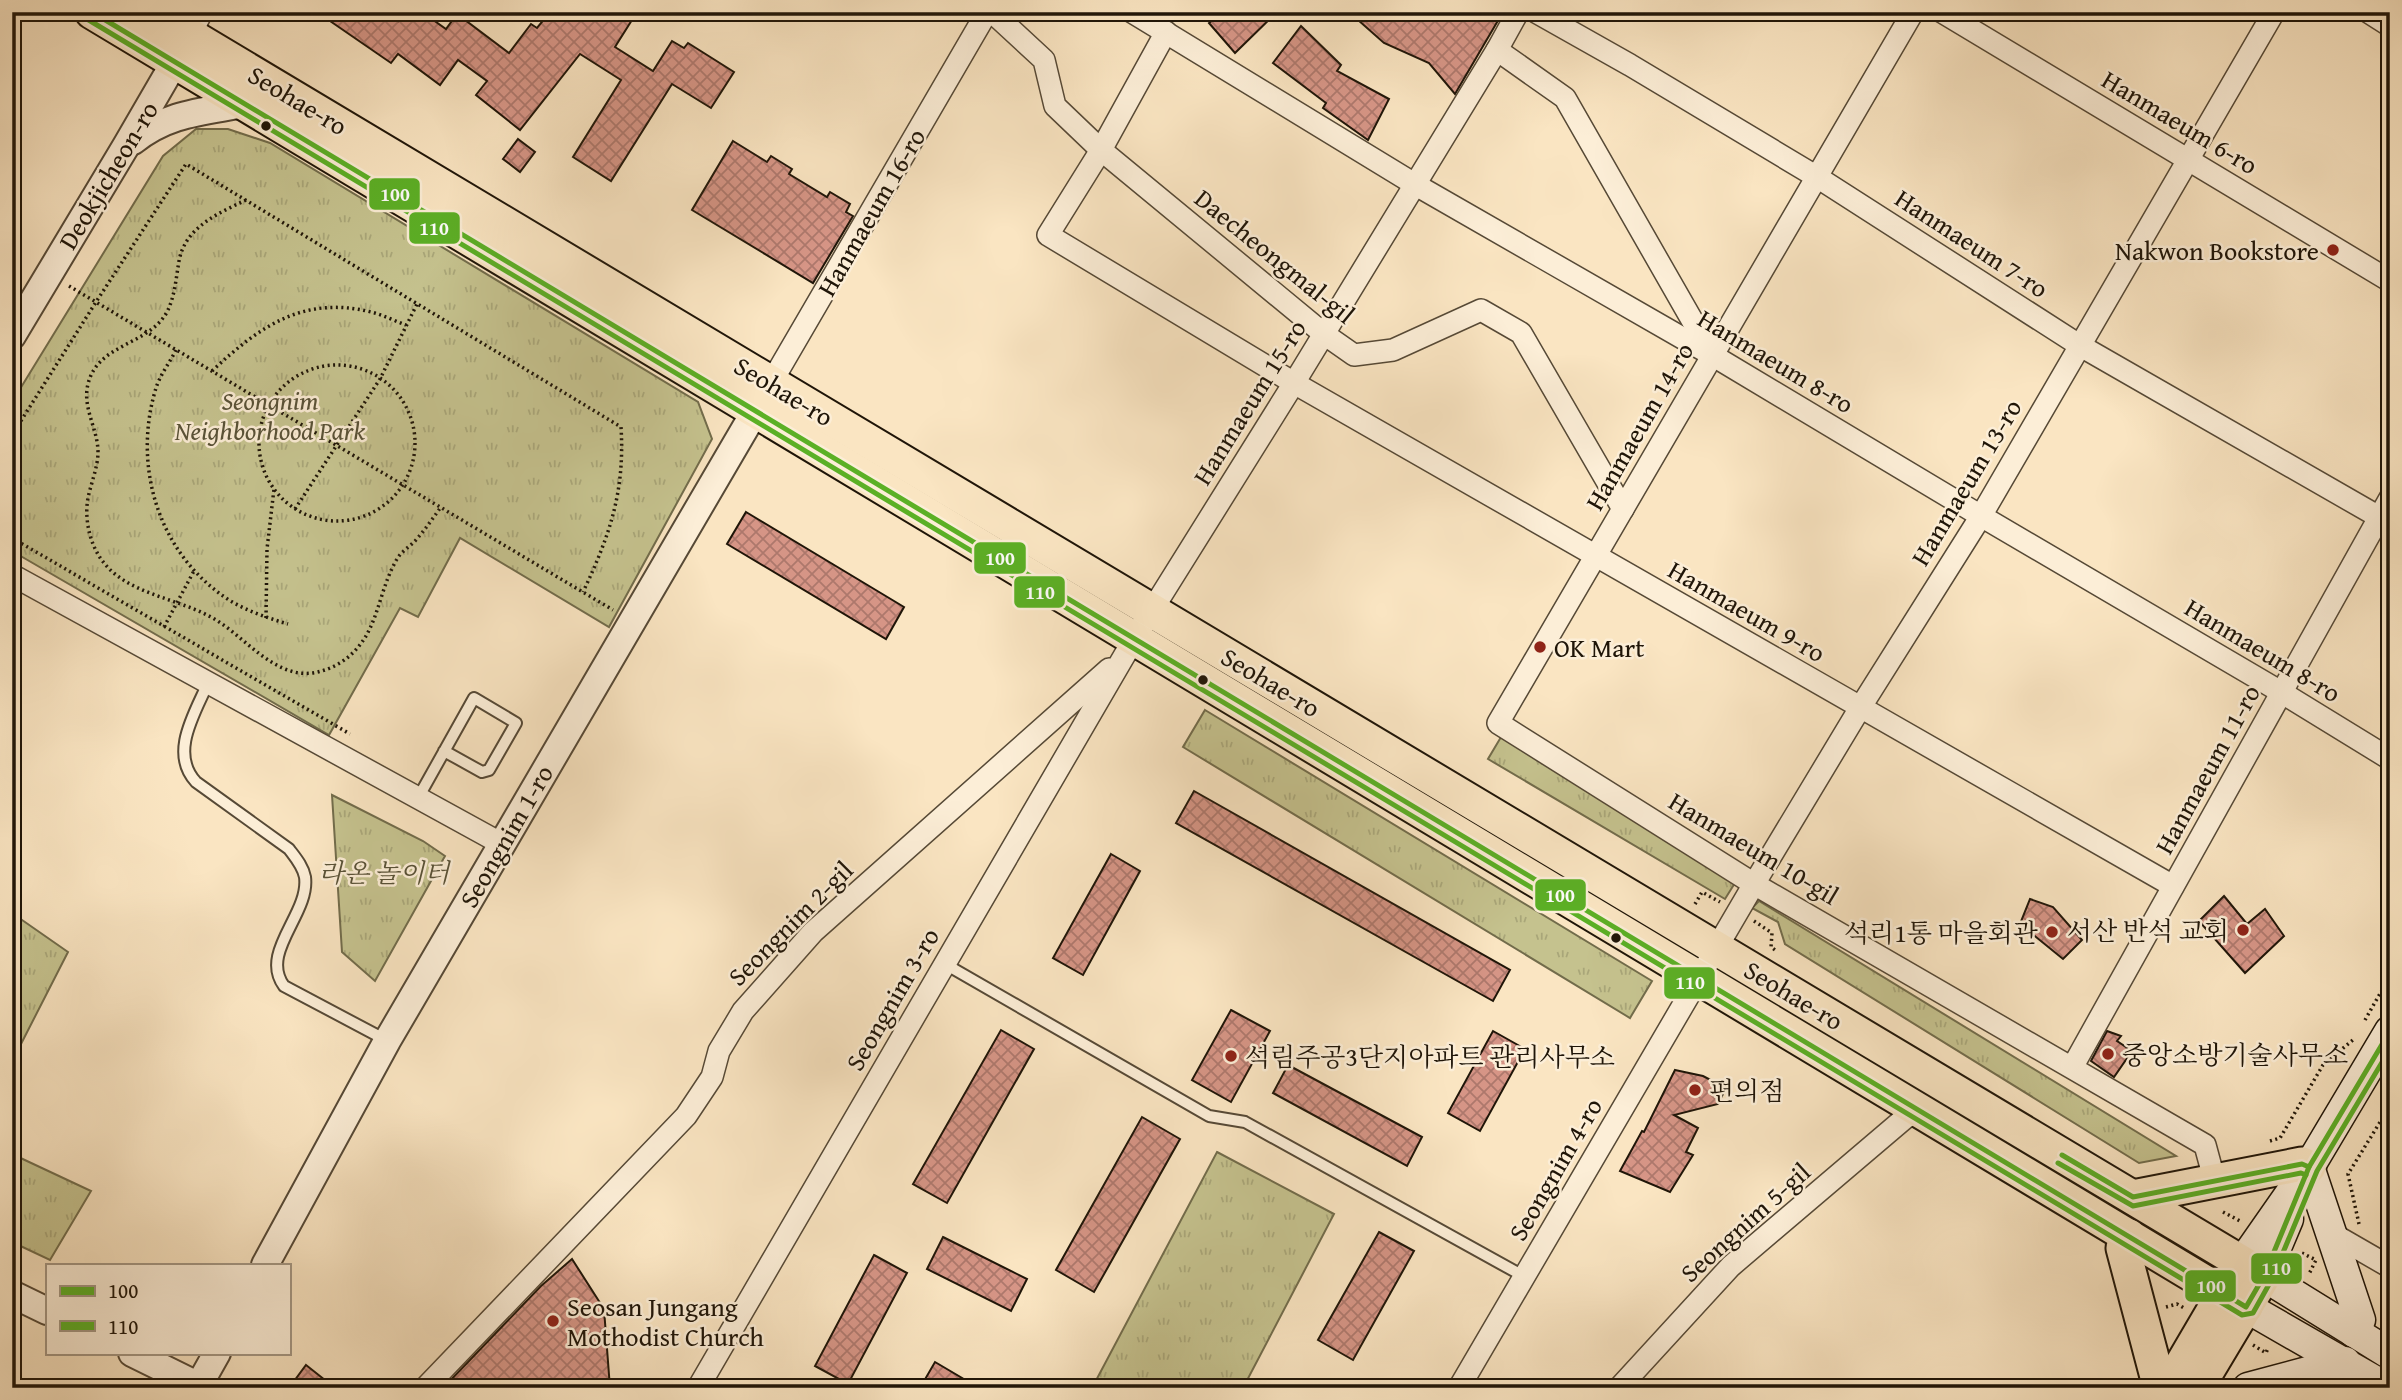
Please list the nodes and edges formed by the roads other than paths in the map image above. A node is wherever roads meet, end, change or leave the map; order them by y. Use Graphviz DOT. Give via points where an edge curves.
graph roads {
  1 [pos="92,12"];
  2 [pos="151,12"];
  3 [pos="989,12"];
  4 [pos="1132,12"];
  5 [pos="1518,12"];
  6 [pos="1536,12"];
  7 [pos="1913,12"];
  8 [pos="1942,12"];
  9 [pos="2274,12"];
  10 [pos="2368,12"];
  11 [pos="2390,26"];
  12 [pos="1166,32"];
  13 [pos="188,37"];
  14 [pos="1497,50"];
  15 [pos="244,104"];
  16 [pos="126,146"];
  17 [pos="1101,150"];
  18 [pos="2187,159"];
  19 [pos="1817,177"];
  20 [pos="1416,185"];
  21 [pos="2390,281"];
  22 [pos="1324,334"];
  23 [pos="12,336"];
  24 [pos="2079,345"];
  25 [pos="1712,355"];
  26 [pos="771,383"];
  27 [pos="1294,383"];
  28 [pos="755,411"];
  29 [pos="2385,508"];
  30 [pos="1623,509"];
  31 [pos="1981,516"];
  32 [pos="1595,556"];
  33 [pos="14,578"];
  34 [pos="1152,611"];
  35 [pos="1129,648"];
  36 [pos="208,683"];
  37 [pos="2281,692"];
  38 [pos="1860,708"];
  39 [pos="1498,723"];
  40 [pos="444,751"];
  41 [pos="2390,759"];
  42 [pos="418,798"];
  43 [pos="502,845"];
  44 [pos="1754,884"];
  45 [pos="2173,886"];
  46 [pos="1717,949"];
  47 [pos="945,964"];
  48 [pos="1700,978"];
  49 [pos="2377,1025"];
  50 [pos="387,1041"];
  51 [pos="2073,1066"];
  52 [pos="1920,1110"];
  53 [pos="2309,1167"];
  54 [pos="2215,1182"];
  55 [pos="2133,1197"];
  56 [pos="2331,1233"];
  57 [pos="2129,1236"];
  58 [pos="266,1264"];
  59 [pos="2390,1267"];
  60 [pos="2253,1269"];
  61 [pos="1525,1277"];
  62 [pos="12,1294"];
  63 [pos="2235,1300"];
  64 [pos="46,1311"];
  65 [pos="2354,1332"];
  66 [pos="134,1354"];
  67 [pos="216,1354"];
  68 [pos="2390,1354"];
  69 [pos="2345,1362"];
  70 [pos="200,1387"];
  71 [pos="425,1388"];
  72 [pos="698,1388"];
  73 [pos="1459,1388"];
  74 [pos="1619,1388"];
  75 [pos="2160,1388"];
  76 [pos="2168,1388"];
  77 [pos="2197,1388"];
  78 [pos="2248,1388"];
  79 [pos="2387,1388"];
  1 -- 13 [label="main road, Seohae-ro"];
  2 -- 13 [label="main road, Seohae-ro"];
  3 -- 17 [label="street, Daecheongmal-gil" via="1044,60 1055,106"];
  3 -- 26 [label="street, Hanmaeum 16-ro"];
  4 -- 12 [label="street, Hanmaeum 8-ro"];
  5 -- 14 [label="street, Hanmaeum 15-ro"];
  6 -- 19 [label="street, Hanmaeum 7-ro"];
  7 -- 19 [label="street, Hanmaeum 14-ro"];
  8 -- 18 [label="street, Hanmaeum 6-ro"];
  9 -- 18 [label="street, Hanmaeum 13-ro"];
  10 -- 11 [label="street"];
  12 -- 17 [label="street"];
  12 -- 20 [label="street, Hanmaeum 8-ro"];
  13 -- 15 [label="main road, Seohae-ro"];
  13 -- 16 [label="street, Deokjicheon-ro"];
  13 -- 26 [label="main road, Seohae-ro"];
  14 -- 20 [label="street, Hanmaeum 15-ro"];
  14 -- 25 [label="street" via="1565,98"];
  15 -- 16 [label="street" via="169,119"];
  15 -- 28 [label="main road, Seohae-ro"];
  16 -- 23 [label="street, Deokjicheon-ro"];
  17 -- 22 [label="street, Daecheongmal-gil"];
  17 -- 27 [label="street, Hanmaeum 9-ro" via="1048,235"];
  18 -- 21 [label="street, Hanmaeum 6-ro"];
  18 -- 24 [label="street, Hanmaeum 13-ro"];
  19 -- 24 [label="street, Hanmaeum 7-ro"];
  19 -- 25 [label="street, Hanmaeum 14-ro"];
  20 -- 22 [label="street, Hanmaeum 15-ro"];
  20 -- 25 [label="street, Hanmaeum 8-ro"];
  22 -- 27 [label="street, Hanmaeum 15-ro"];
  22 -- 30 [label="street, Daecheongmal-gil" via="1354,355 1394,350 1481,310 1521,332"];
  24 -- 29 [label="street, Hanmaeum 7-ro"];
  24 -- 31 [label="street, Hanmaeum 13-ro"];
  25 -- 30 [label="street, Hanmaeum 14-ro"];
  25 -- 31 [label="street, Hanmaeum 8-ro"];
  26 -- 28 [label="street, Hanmaeum 16-ro"];
  26 -- 34 [label="main road, Seohae-ro"];
  27 -- 32 [label="street, Hanmaeum 9-ro"];
  27 -- 34 [label="street, Hanmaeum 15-ro"];
  28 -- 35 [label="main road, Seohae-ro"];
  28 -- 43 [label="street, Seongnim 1-ro"];
  29 -- 37 [label="street, Hanmaeum 11-ro"];
  30 -- 32 [label="street, Hanmaeum 14-ro"];
  31 -- 37 [label="street, Hanmaeum 8-ro"];
  31 -- 38 [label="street, Hanmaeum 13-ro"];
  32 -- 38 [label="street, Hanmaeum 9-ro"];
  32 -- 39 [label="street, Hanmaeum 14-ro"];
  33 -- 36 [label="street"];
  34 -- 35 [label="street, Hanmaeum 15-ro"];
  34 -- 46 [label="main road, Seohae-ro"];
  35 -- 47 [label="street, Seongnim 3-ro"];
  35 -- 48 [label="main road, Seohae-ro"];
  35 -- 71 [label="street, Seongnim 2-gil" via="813,932 743,1011 719,1051 712,1077 686,1116"];
  36 -- 42 [label="street"];
  36 -- 50 [label="lane" via="187,730 187,770 196,782 289,849 305,878 276,961 276,976 284,986"];
  37 -- 41 [label="street, Hanmaeum 8-ro"];
  37 -- 45 [label="street, Hanmaeum 11-ro"];
  38 -- 44 [label="street, Hanmaeum 13-ro"];
  38 -- 45 [label="street, Hanmaeum 9-ro"];
  39 -- 44 [label="street, Hanmaeum 10-gil"];
  40 -- 40 [label="lane" via="474,698 516,723 489,770 482,772"];
  40 -- 42 [label="lane"];
  42 -- 43 [label="street"];
  43 -- 50 [label="street, Seongnim 1-ro"];
  44 -- 46 [label="street, Hanmaeum 13-ro"];
  44 -- 51 [label="street, Hanmaeum 10-gil"];
  45 -- 51 [label="street, Hanmaeum 11-ro"];
  46 -- 48 [label="street, Hanmaeum 13-ro"];
  46 -- 55 [label="main road, Seohae-ro"];
  47 -- 61 [label="lane" via="1209,1116 1245,1122"];
  47 -- 72 [label="street, Seongnim 3-ro"];
  48 -- 52 [label="main road, Seohae-ro"];
  48 -- 61 [label="street, Seongnim 4-ro"];
  49 -- 53 [label="main road"];
  50 -- 58 [label="street, Seongnim 1-ro"];
  51 -- 54 [label="street, Hanmaeum 10-gil" via="2205,1145"];
  52 -- 57 [label="main road, Seohae-ro"];
  52 -- 74 [label="street, Seongnim 5-gil" via="1731,1266"];
  53 -- 54 [label="main road" via="2302,1164"];
  53 -- 56 [label="main road"];
  53 -- 60 [label="main road"];
  54 -- 55 [label="main road"];
  55 -- 60 [label="main road, Seohae-ro"];
  56 -- 59 [label="street"];
  56 -- 65 [label="main road" via="2360,1320"];
  57 -- 63 [label="main road, Seohae-ro"];
  57 -- 75 [label="main road" via="2123,1248"];
  60 -- 63 [label="main road"];
  60 -- 65 [label="main road, Seohae-ro"];
  61 -- 73 [label="street, Seongnim 4-ro"];
  62 -- 64 [label="street"];
  63 -- 69 [label="main road, Seohae-ro"];
  63 -- 76 [label="main road"];
  63 -- 77 [label="main road"];
  65 -- 68 [label="main road, Seohae-ro"];
  66 -- 70 [label="street"];
  67 -- 70 [label="street"];
  69 -- 78 [label="main road"];
  69 -- 79 [label="main road, Seohae-ro"];
}
